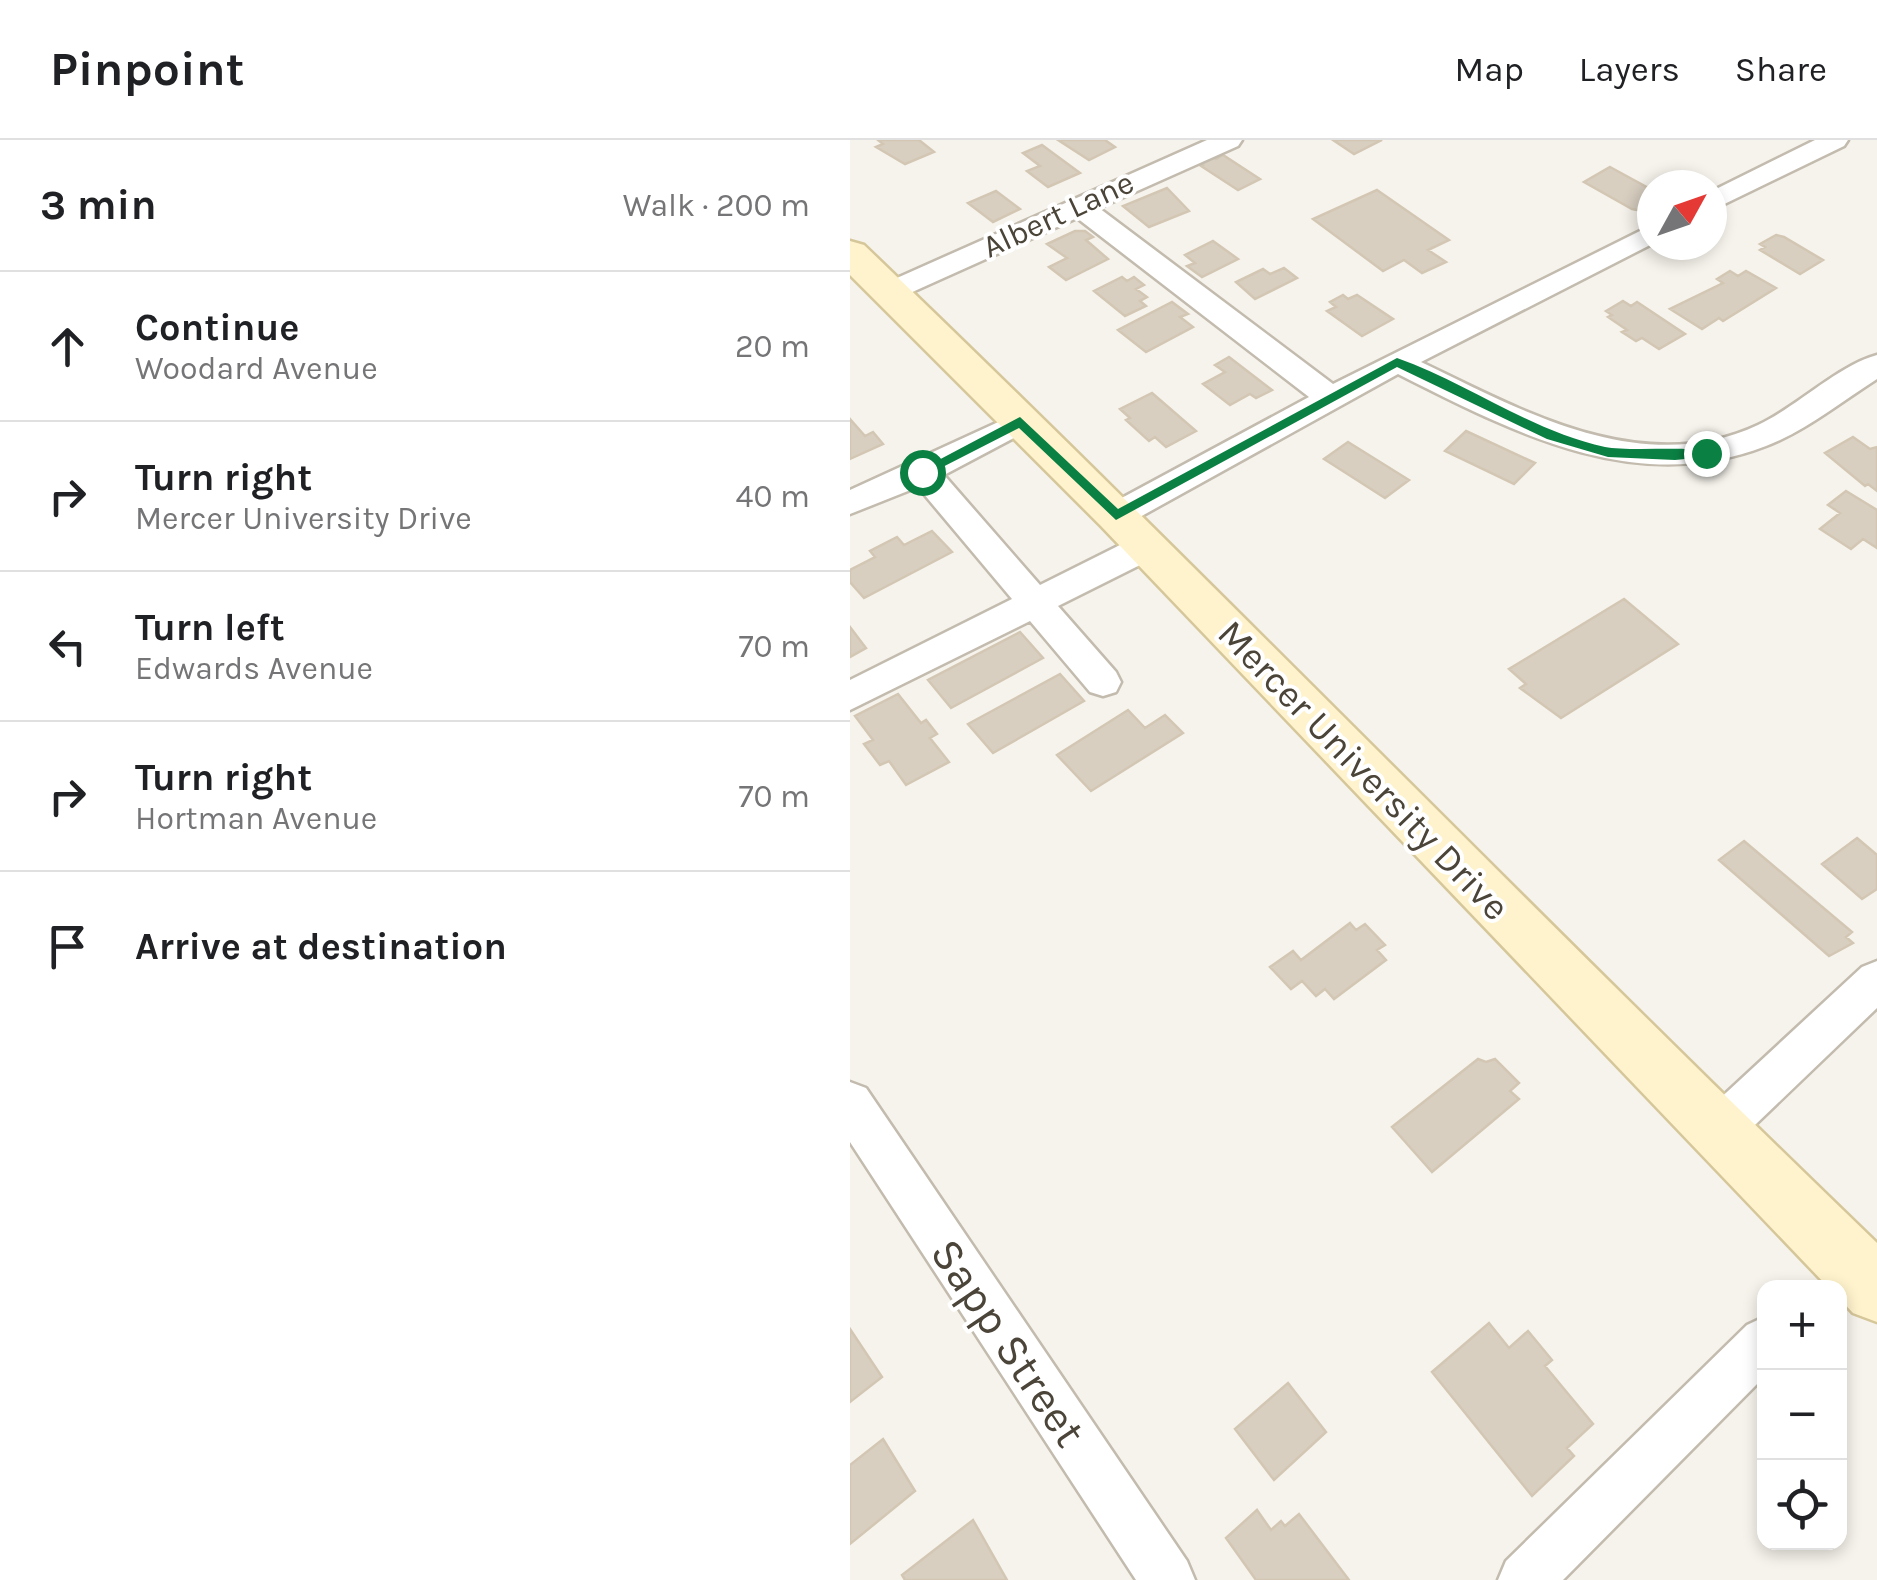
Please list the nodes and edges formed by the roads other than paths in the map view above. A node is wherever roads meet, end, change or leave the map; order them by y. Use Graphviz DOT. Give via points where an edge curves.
graph roads {
  1 [pos="1229,140"];
  2 [pos="1835,140"];
  3 [pos="1727,194"];
  4 [pos="1079,206"];
  5 [pos="1637,241"];
  6 [pos="850,252"];
  7 [pos="889,292"];
  8 [pos="1397,362"];
  9 [pos="1877,365"];
  10 [pos="1331,398"];
  11 [pos="1020,422"];
  12 [pos="922,472"];
  13 [pos="850,503"];
  14 [pos="1131,531"];
  15 [pos="1036,603"];
  16 [pos="1104,682"];
  17 [pos="850,696"];
  18 [pos="1877,980"];
  19 [pos="850,1103"];
  20 [pos="1717,1131"];
  21 [pos="1848,1279"];
  22 [pos="1757,1349"];
  23 [pos="1168,1580"];
  24 [pos="1525,1580"];
  1 -- 4 [label="street, Albert Lane"];
  2 -- 3 [label="street"];
  4 -- 7 [label="street, Albert Lane"];
  4 -- 10 [label="street"];
  5 -- 8 [label="street"];
  6 -- 7 [label="main road, Mercer University Drive"];
  7 -- 11 [label="main road, Mercer University Drive"];
  8 -- 9 [label="street" via="1552,436 1608,452 1675,456 1753,440"];
  8 -- 10 [label="street"];
  10 -- 14 [label="street"];
  11 -- 12 [label="street"];
  11 -- 14 [label="main road, Mercer University Drive"];
  12 -- 13 [label="street"];
  12 -- 15 [label="street"];
  14 -- 15 [label="street"];
  14 -- 20 [label="main road, Mercer University Drive"];
  15 -- 16 [label="street"];
  15 -- 17 [label="street"];
  18 -- 20 [label="street"];
  19 -- 23 [label="street, Sapp Street"];
  20 -- 21 [label="main road, Mercer University Drive"];
  22 -- 24 [label="street"];
}
